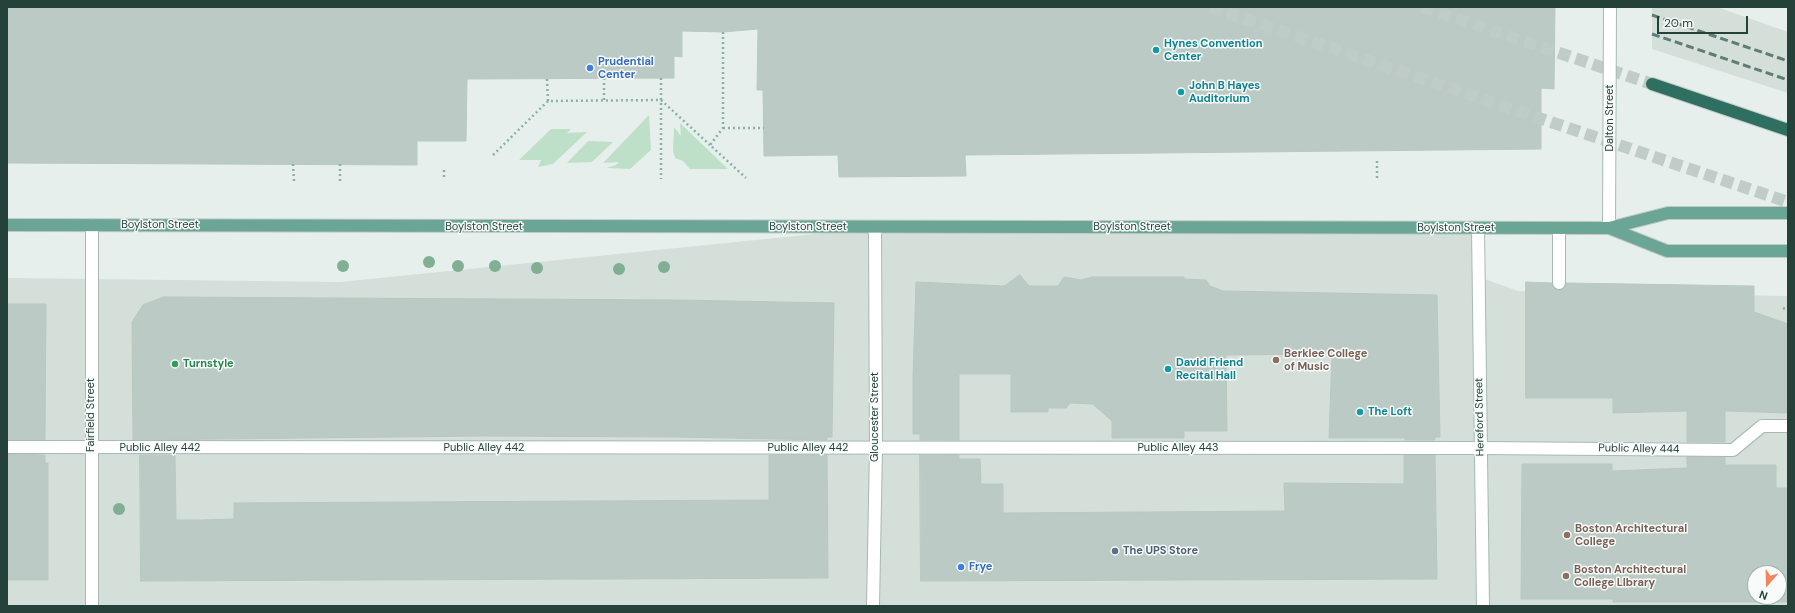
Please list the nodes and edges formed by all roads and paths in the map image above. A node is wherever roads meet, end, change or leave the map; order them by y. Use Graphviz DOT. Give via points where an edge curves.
graph roads {
  1 [pos="1610,7"];
  2 [pos="723,32"];
  3 [pos="547,78"];
  4 [pos="604,78"];
  5 [pos="661,78"];
  6 [pos="1652,84"];
  7 [pos="604,100"];
  8 [pos="661,100"];
  9 [pos="548,101"];
  10 [pos="723,128"];
  11 [pos="764,128"];
  12 [pos="1788,130"];
  13 [pos="710,145"];
  14 [pos="493,156"];
  15 [pos="1377,160"];
  16 [pos="293,164"];
  17 [pos="340,164"];
  18 [pos="444,170"];
  19 [pos="746,178"];
  20 [pos="1377,178"];
  21 [pos="661,179"];
  22 [pos="444,180"];
  23 [pos="294,181"];
  24 [pos="340,181"];
  25 [pos="1788,212"];
  26 [pos="7,225"];
  27 [pos="92,225"];
  28 [pos="875,228"];
  29 [pos="1478,228"];
  30 [pos="1559,228"];
  31 [pos="1609,228"];
  32 [pos="1788,251"];
  33 [pos="1559,283"];
  34 [pos="1783,308"];
  35 [pos="1788,310"];
  36 [pos="1788,426"];
  37 [pos="7,447"];
  38 [pos="91,447"];
  39 [pos="876,448"];
  40 [pos="1480,448"];
  41 [pos="92,606"];
  42 [pos="873,606"];
  43 [pos="1483,606"];
  1 -- 31 [label="street, Dalton Street"];
  2 -- 10 [label="path"];
  3 -- 9 [label="path"];
  4 -- 7 [label="path"];
  5 -- 8 [label="path"];
  6 -- 12 [label="highway"];
  7 -- 8 [label="path"];
  7 -- 9 [label="path"];
  8 -- 13 [label="path"];
  8 -- 21 [label="path"];
  9 -- 14 [label="path"];
  10 -- 11 [label="path"];
  10 -- 13 [label="path"];
  13 -- 19 [label="path"];
  15 -- 20 [label="path"];
  16 -- 23 [label="path"];
  17 -- 24 [label="path"];
  18 -- 22 [label="path"];
  25 -- 31 [label="main road, Boylston Street" via="1668,213"];
  26 -- 27 [label="main road, Boylston Street"];
  27 -- 28 [label="main road, Boylston Street"];
  27 -- 38 [label="street, Fairfield Street"];
  28 -- 29 [label="main road, Boylston Street"];
  28 -- 39 [label="street, Gloucester Street"];
  29 -- 30 [label="main road, Boylston Street"];
  29 -- 40 [label="street, Hereford Street"];
  30 -- 31 [label="main road, Boylston Street"];
  30 -- 33 [label="street"];
  31 -- 32 [label="main road, Boylston Street" via="1667,251"];
  34 -- 35 [label="path"];
  36 -- 40 [label="street, Public Alley 444" via="1762,426 1733,450"];
  37 -- 38 [label="street, Public Alley 442"];
  38 -- 39 [label="street, Public Alley 442"];
  38 -- 41 [label="street, Fairfield Street"];
  39 -- 40 [label="street, Public Alley 443"];
  39 -- 42 [label="street, Gloucester Street"];
  40 -- 43 [label="street, Hereford Street"];
}
